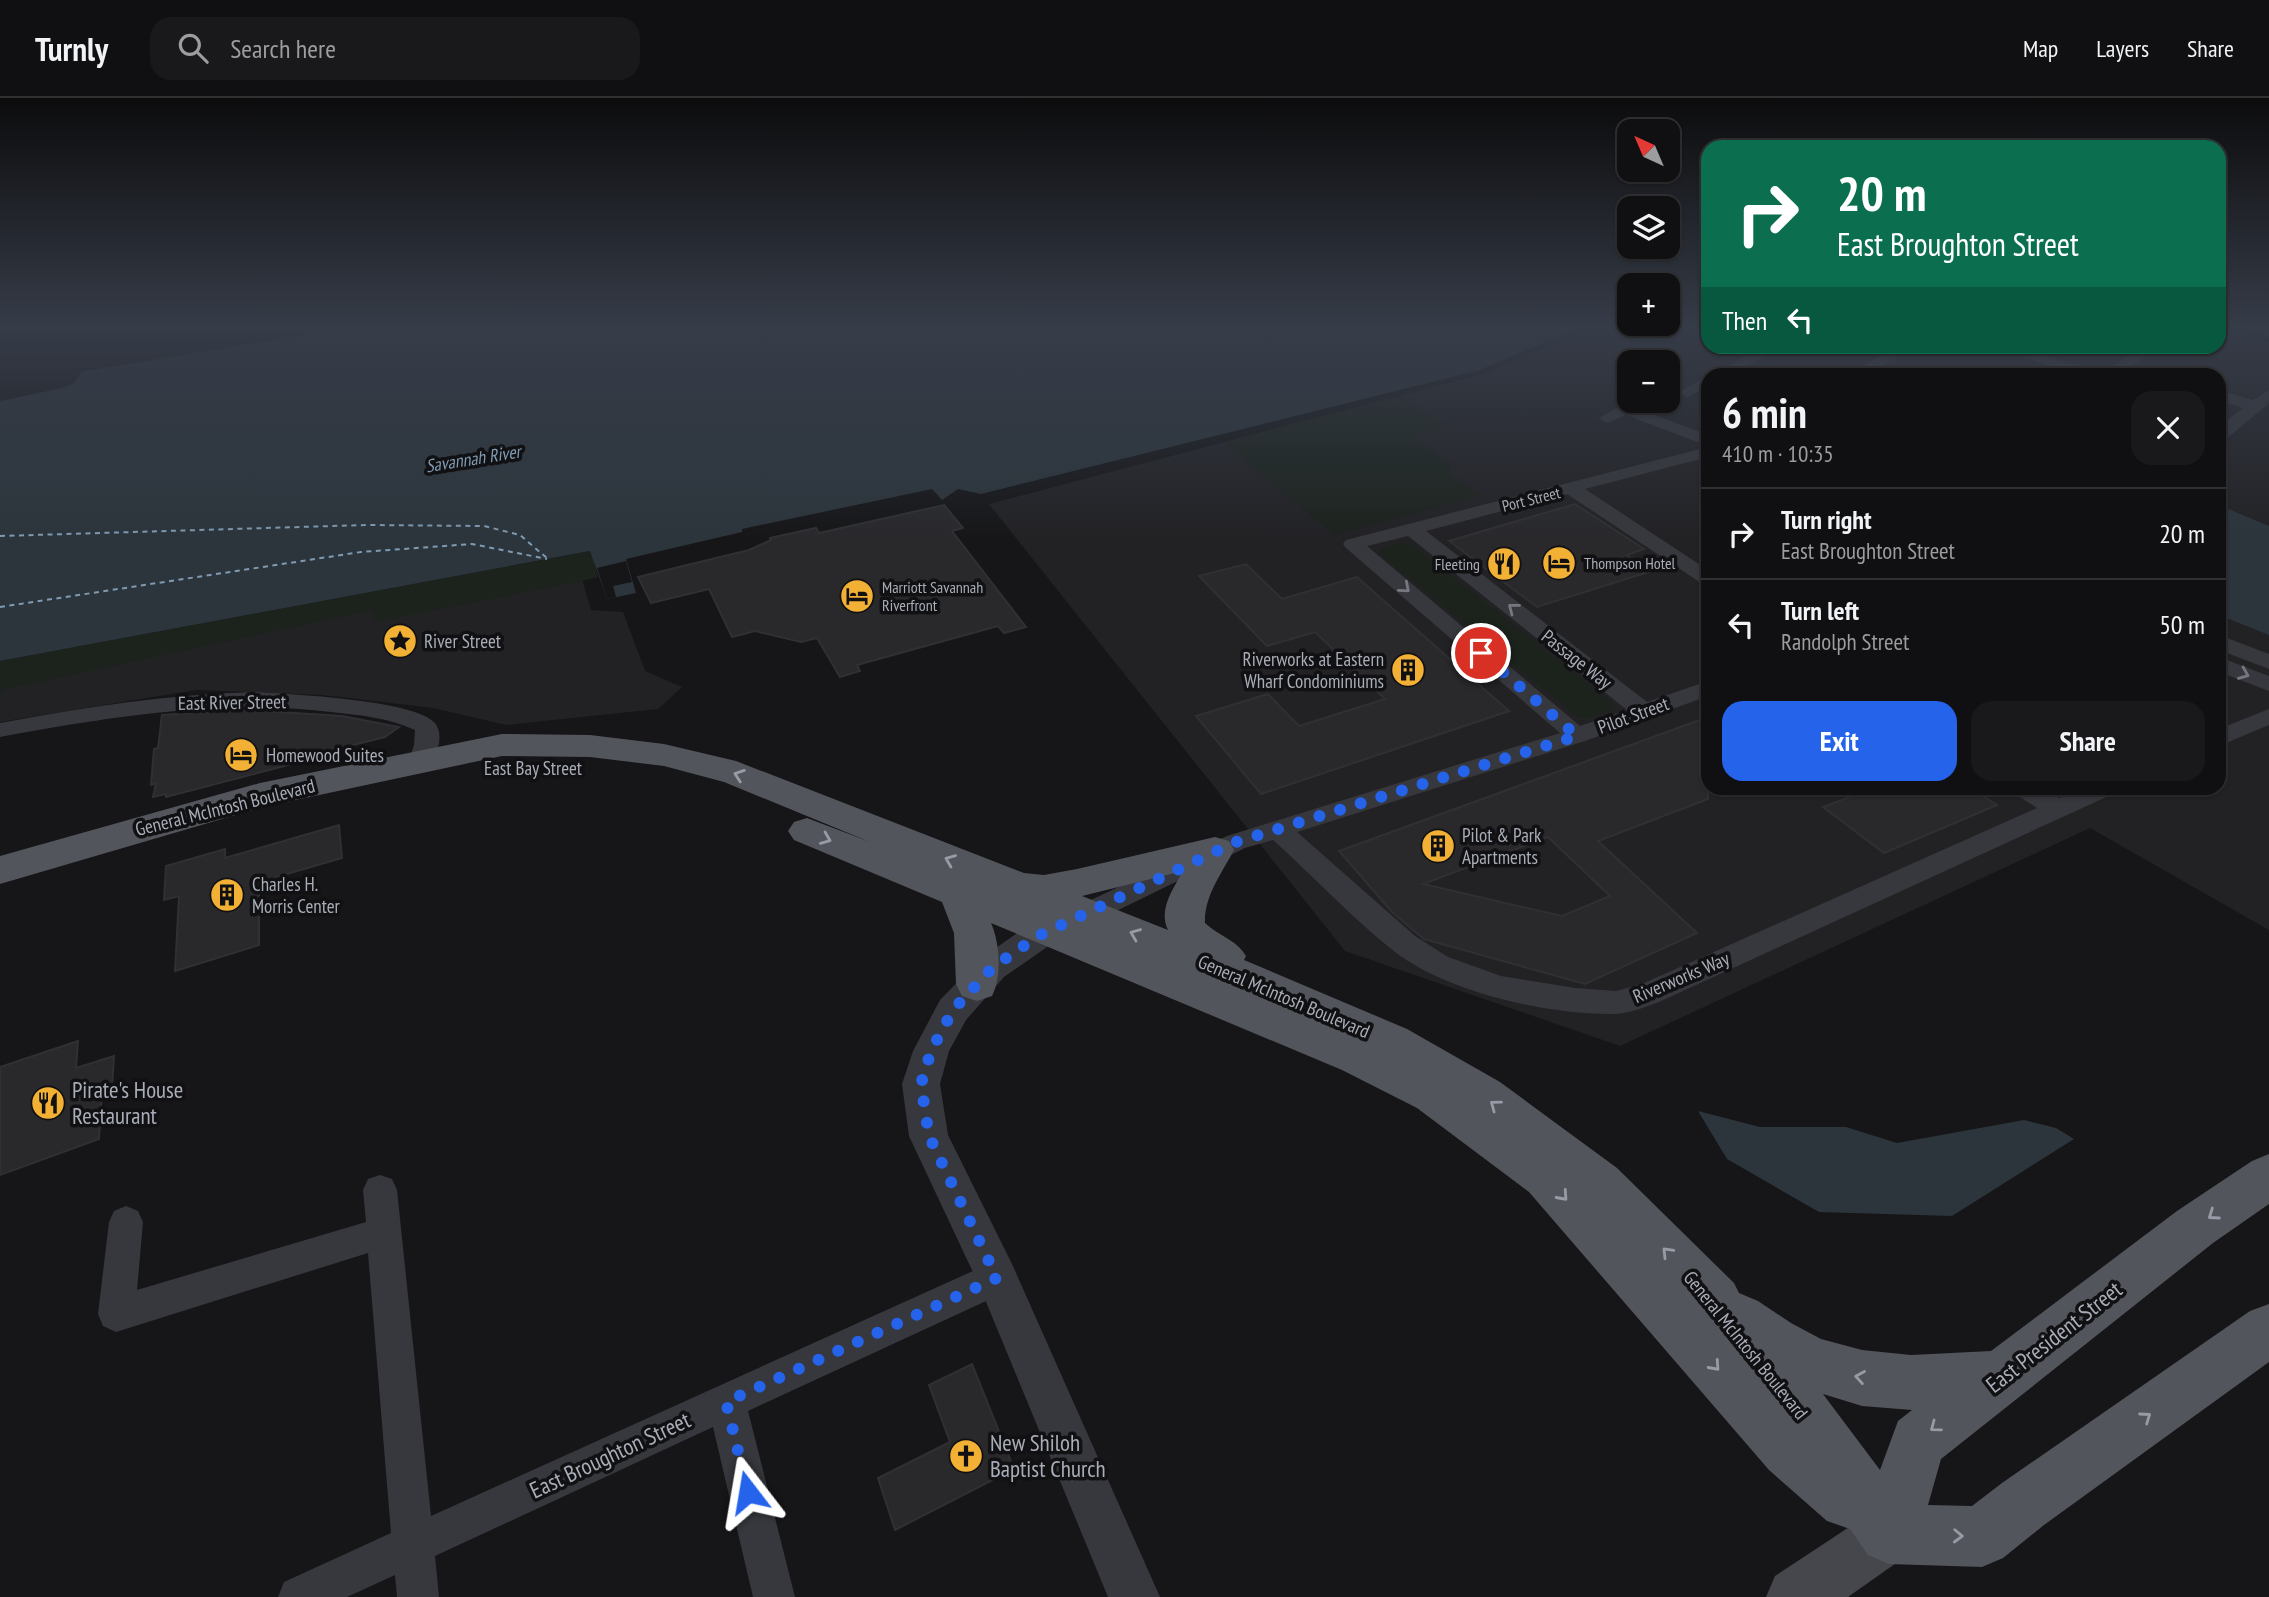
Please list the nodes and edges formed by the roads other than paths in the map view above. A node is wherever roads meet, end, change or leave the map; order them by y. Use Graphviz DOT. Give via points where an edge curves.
graph roads {
  1 [pos="2262,401"];
  2 [pos="2226,430"];
  3 [pos="1701,448"];
  4 [pos="1701,449"];
  5 [pos="1701,452"];
  6 [pos="1572,489"];
  7 [pos="1411,529"];
  8 [pos="1353,544"];
  9 [pos="1701,570"];
  10 [pos="2226,645"];
  11 [pos="2269,662"];
  12 [pos="2226,667"];
  13 [pos="2269,684"];
  14 [pos="1701,690"];
  15 [pos="1643,711"];
  16 [pos="2269,716"];
  17 [pos="0,730"];
  18 [pos="2226,735"];
  19 [pos="1577,736"];
  20 [pos="420,763"];
  21 [pos="647,774"];
  22 [pos="2035,795"];
  23 [pos="2087,795"];
  24 [pos="2056,808"];
  25 [pos="1278,829"];
  26 [pos="1215,850"];
  27 [pos="0,870"];
  28 [pos="1013,885"];
  29 [pos="958,893"];
  30 [pos="1068,922"];
  31 [pos="977,984"];
  32 [pos="1391,1042"];
  33 [pos="2269,1176"];
  34 [pos="380,1190"];
  35 [pos="126,1222"];
  36 [pos="385,1232"];
  37 [pos="997,1278"];
  38 [pos="1715,1301"];
  39 [pos="2269,1330"];
  40 [pos="2001,1378"];
  41 [pos="726,1402"];
  42 [pos="1889,1535"];
  43 [pos="415,1544"];
  44 [pos="299,1597"];
  45 [pos="418,1597"];
  46 [pos="774,1597"];
  47 [pos="1134,1597"];
  48 [pos="1796,1597"];
  1 -- 2 [label="street"];
  3 -- 4 [label="street" via="1625,409 1607,418"];
  5 -- 6 [label="street, Port Street"];
  6 -- 7 [label="street, Port Street"];
  6 -- 9 [label="street"];
  7 -- 8 [label="street, Port Street"];
  15 -- 7 [label="street, Passage Way, one-way"];
  8 -- 19 [label="street, one-way"];
  10 -- 11 [label="street"];
  12 -- 13 [label="street, one-way"];
  14 -- 15 [label="street, Pilot Street"];
  15 -- 19 [label="street, Pilot Street"];
  16 -- 18 [label="street"];
  17 -- 20 [label="street, East River Street" via="153,704 217,699 305,701 369,710 425,726 428,731"];
  19 -- 25 [label="street, Pilot Street"];
  20 -- 21 [label="main road, East Bay Street" via="459,768 550,765"];
  20 -- 27 [label="main road, General McIntosh Boulevard" via="260,795"];
  28 -- 20 [label="main road, General McIntosh Boulevard, one-way" via="736,774 664,755 590,746 502,745"];
  21 -- 29 [label="main road, General McIntosh Boulevard, one-way" via="717,794"];
  22 -- 24 [label="street"];
  23 -- 24 [label="street, Riverworks Way"];
  24 -- 25 [label="street, Riverworks Way" via="1649,994 1616,1003 1499,987 1438,965 1405,944"];
  25 -- 26 [label="street, Pilot Street"];
  26 -- 28 [label="main road" via="1044,889"];
  26 -- 30 [label="street, Pilot Street"];
  26 -- 32 [label="main road" via="1187,899 1186,932 1201,946 1317,994"];
  28 -- 30 [label="main road, General McIntosh Boulevard"];
  29 -- 30 [label="main road, General McIntosh Boulevard"];
  29 -- 31 [label="main road" via="975,933"];
  30 -- 31 [label="street" via="992,968"];
  32 -- 30 [label="main road, General McIntosh Boulevard, one-way" via="1277,991"];
  30 -- 42 [label="main road, General McIntosh Boulevard, one-way" via="1433,1094 1546,1177 1789,1450"];
  31 -- 37 [label="street" via="953,1010 931,1051 921,1084 929,1136"];
  38 -- 32 [label="main road, General McIntosh Boulevard, one-way" via="1600,1183 1484,1096"];
  33 -- 40 [label="main road, East President Street, one-way" via="2195,1227"];
  34 -- 36 [label="street"];
  35 -- 36 [label="street" via="116,1314"];
  36 -- 43 [label="street"];
  37 -- 41 [label="street, East Broughton Street"];
  37 -- 47 [label="street"];
  40 -- 38 [label="main road, one-way" via="1883,1381 1841,1373 1768,1342"];
  38 -- 42 [label="main road, General McIntosh Boulevard" via="1725,1323 1816,1430"];
  42 -- 39 [label="main road, one-way" via="1982,1537"];
  40 -- 42 [label="main road, East President Street, one-way" via="1917,1441"];
  41 -- 43 [label="street, East Broughton Street"];
  41 -- 46 [label="street"];
  42 -- 48 [label="main road"];
  43 -- 44 [label="street, East Broughton Street"];
  43 -- 45 [label="street"];
}
